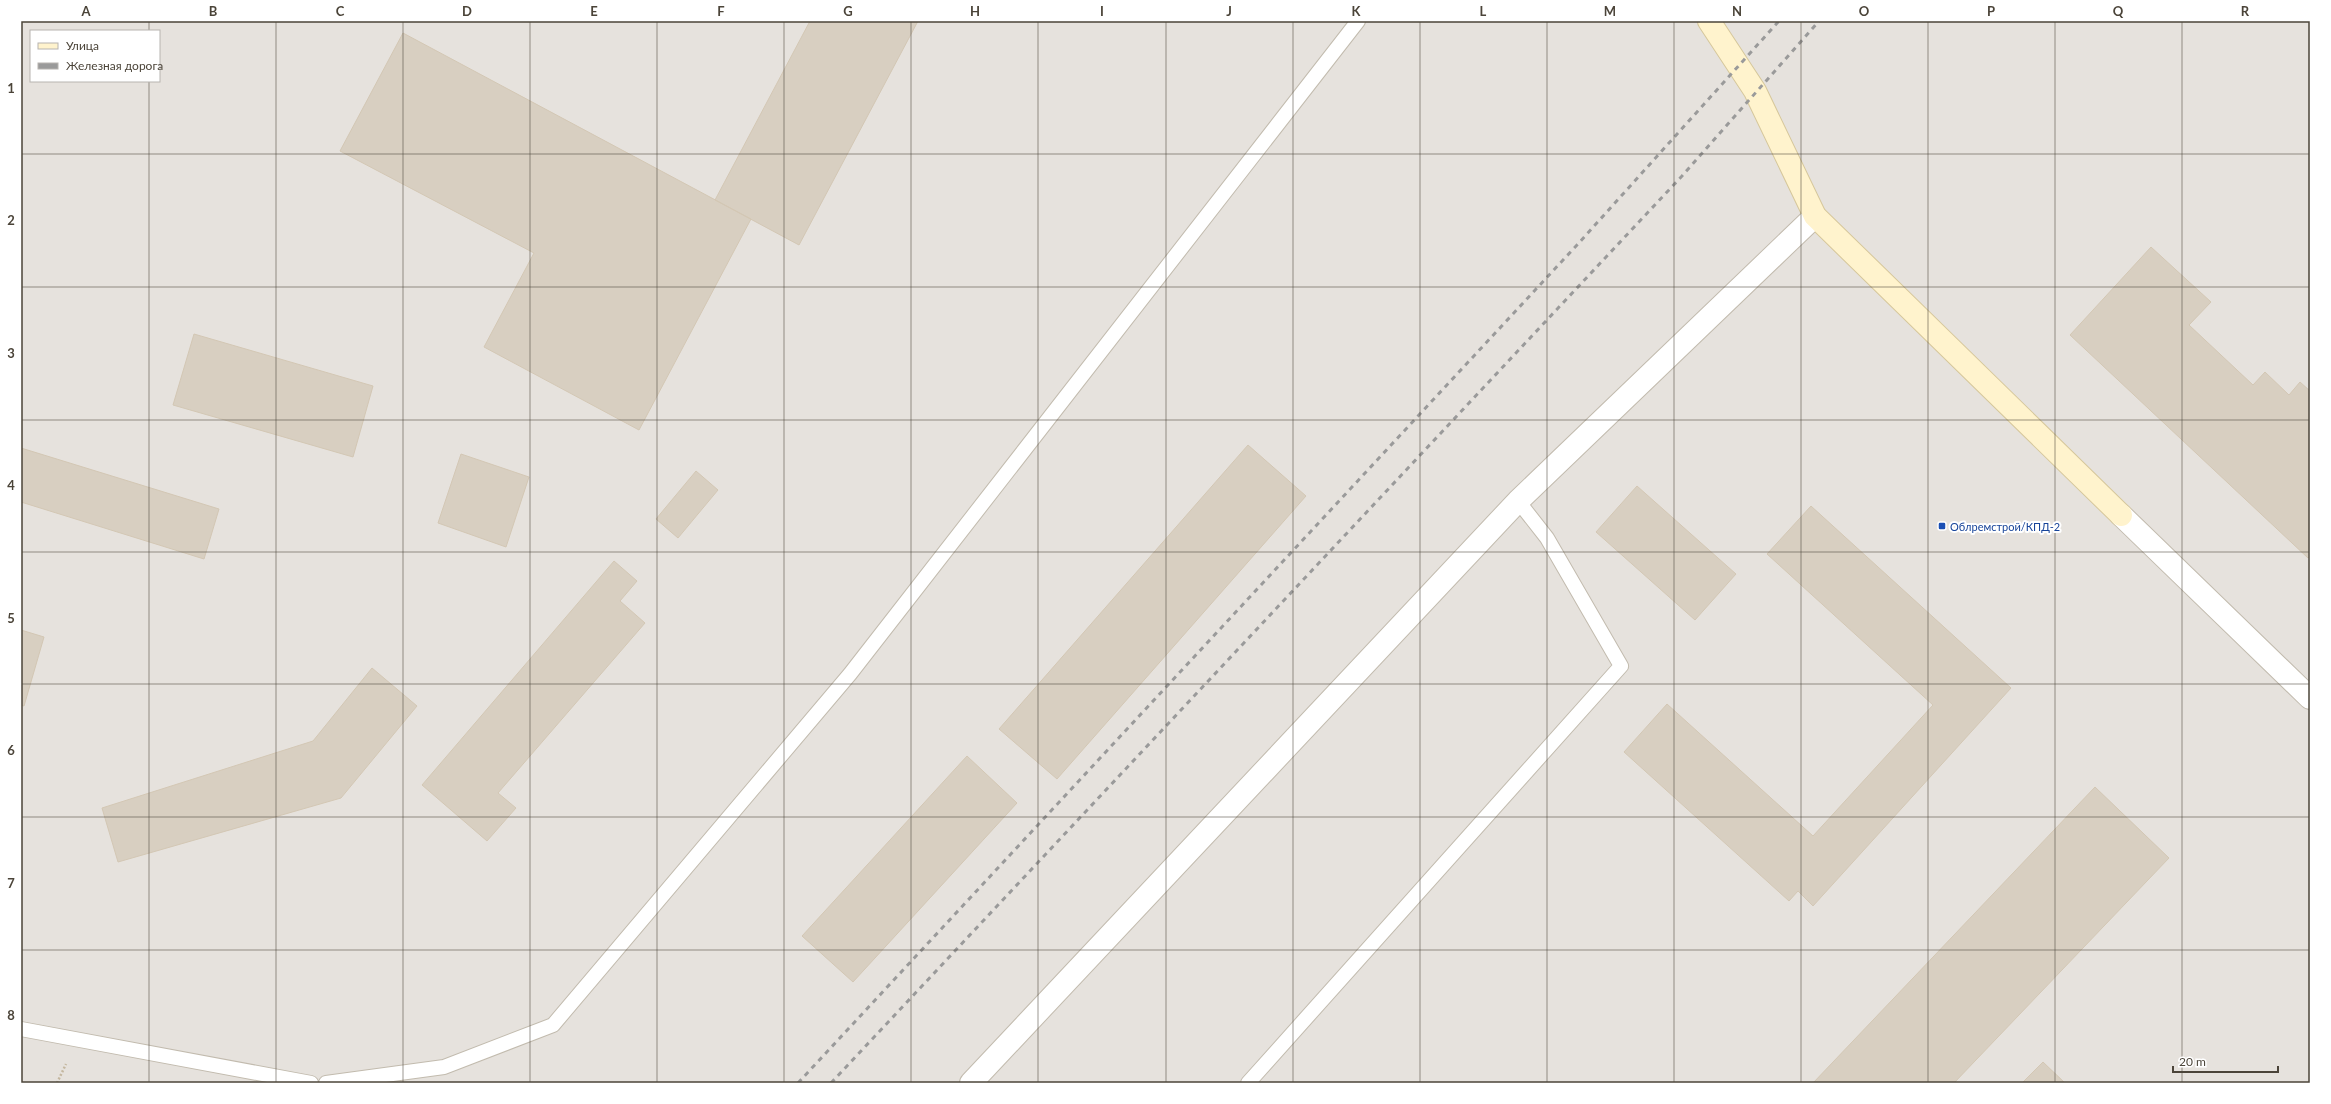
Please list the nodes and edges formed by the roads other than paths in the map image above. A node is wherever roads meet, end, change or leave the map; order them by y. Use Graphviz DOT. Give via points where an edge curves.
graph roads {
  1 [pos="1358,21"];
  2 [pos="1709,21"];
  3 [pos="1815,216"];
  4 [pos="1518,501"];
  5 [pos="2310,698"];
  6 [pos="21,1029"];
  7 [pos="311,1083"];
  8 [pos="326,1083"];
  9 [pos="972,1083"];
  10 [pos="1248,1083"];
  1 -- 8 [label="lane" via="850,674 553,1025 444,1067"];
  2 -- 3 [label="street" via="1755,91"];
  3 -- 4 [label="street"];
  3 -- 5 [label="street"];
  4 -- 9 [label="street"];
  4 -- 10 [label="lane" via="1547,538 1621,666"];
  6 -- 7 [label="lane"];
}
